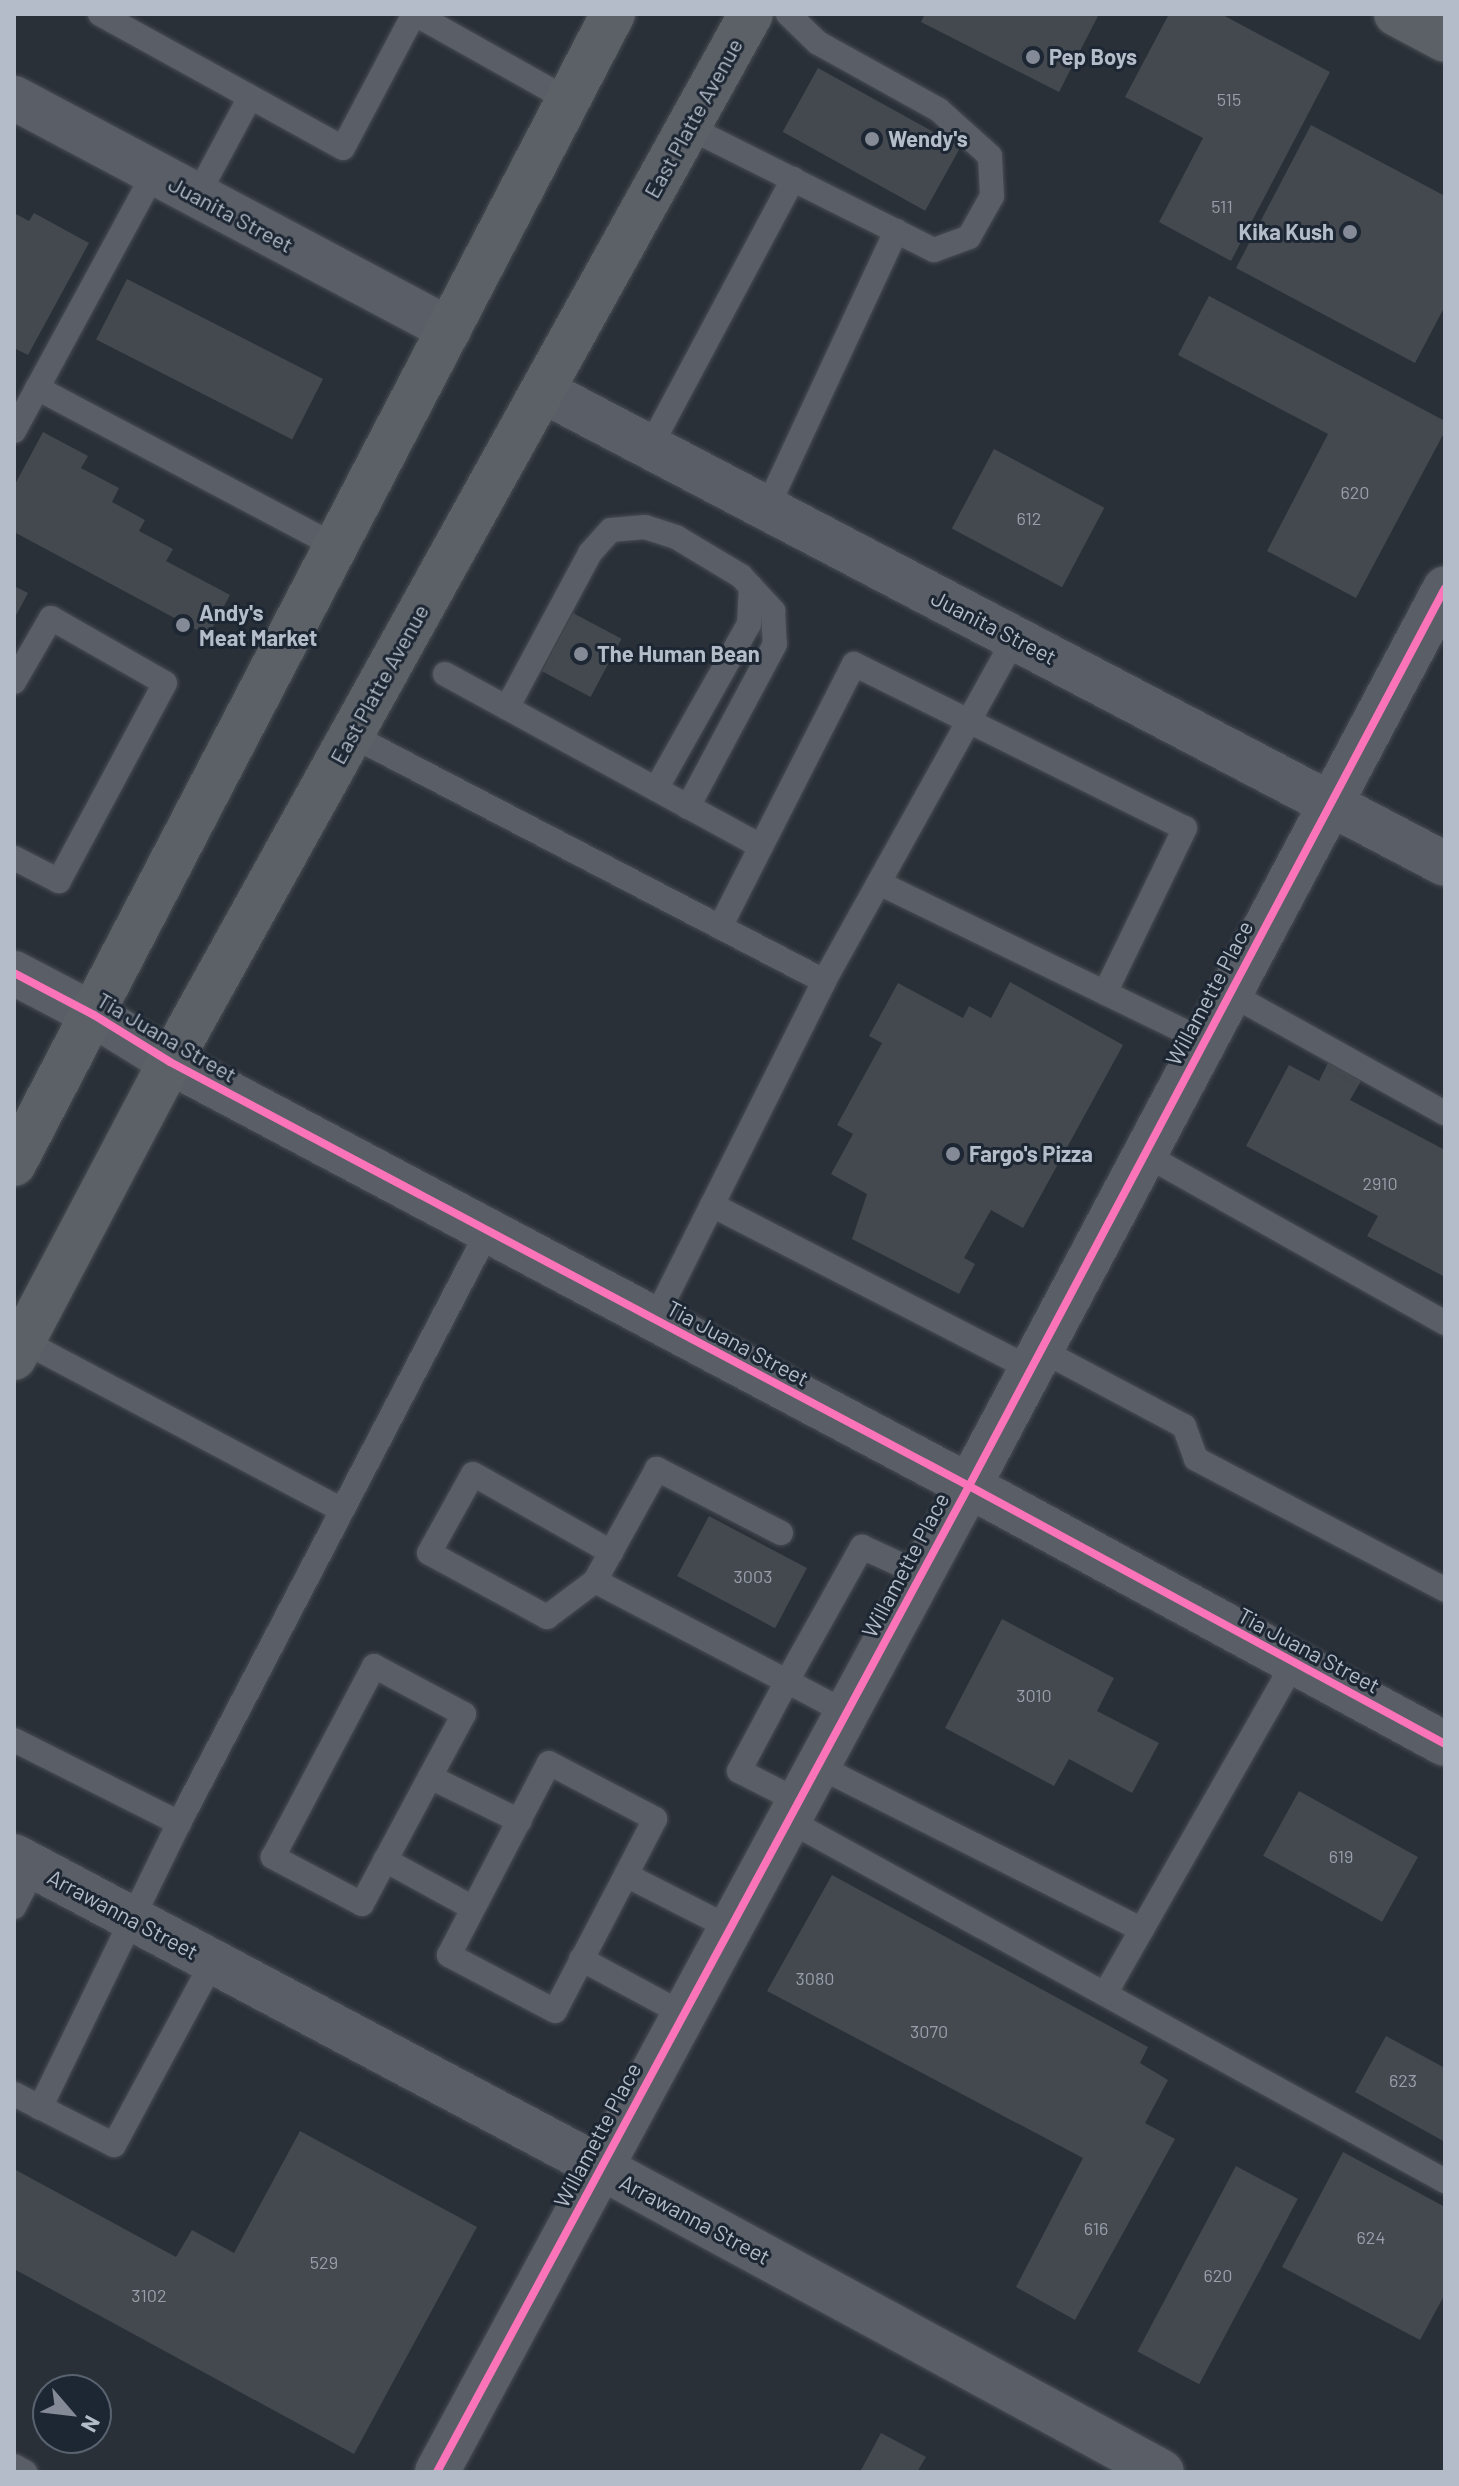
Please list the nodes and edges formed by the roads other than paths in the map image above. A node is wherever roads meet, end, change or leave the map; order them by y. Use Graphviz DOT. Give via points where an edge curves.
graph roads {
  1 [pos="100,14"];
  2 [pos="415,14"];
  3 [pos="613,14"];
  4 [pos="751,14"];
  5 [pos="788,14"];
  6 [pos="1396,14"];
  7 [pos="1445,40"];
  8 [pos="250,97"];
  9 [pos="14,98"];
  10 [pos="568,100"];
  11 [pos="688,127"];
  12 [pos="154,173"];
  13 [pos="793,179"];
  14 [pos="197,196"];
  15 [pos="896,231"];
  16 [pos="449,329"];
  17 [pos="37,388"];
  18 [pos="543,391"];
  19 [pos="14,431"];
  20 [pos="650,447"];
  21 [pos="767,508"];
  22 [pos="336,546"];
  23 [pos="751,587"];
  24 [pos="1445,588"];
  25 [pos="1015,638"];
  26 [pos="445,674"];
  27 [pos="14,682"];
  28 [pos="507,708"];
  29 [pos="969,720"];
  30 [pos="351,735"];
  31 [pos="656,789"];
  32 [pos="1331,801"];
  33 [pos="688,807"];
  34 [pos="760,846"];
  35 [pos="14,858"];
  36 [pos="1445,864"];
  37 [pos="879,883"];
  38 [pos="720,927"];
  39 [pos="14,973"];
  40 [pos="824,981"];
  41 [pos="1105,993"];
  42 [pos="1229,993"];
  43 [pos="94,1015"];
  44 [pos="1204,1041"];
  45 [pos="170,1062"];
  46 [pos="1445,1113"];
  47 [pos="1144,1154"];
  48 [pos="14,1164"];
  49 [pos="712,1205"];
  50 [pos="488,1231"];
  51 [pos="655,1319"];
  52 [pos="1445,1323"];
  53 [pos="19,1349"];
  54 [pos="1036,1359"];
  55 [pos="969,1486"];
  56 [pos="342,1510"];
  57 [pos="781,1533"];
  58 [pos="611,1552"];
  59 [pos="921,1574"];
  60 [pos="595,1581"];
  61 [pos="1445,1590"];
  62 [pos="1294,1663"];
  63 [pos="787,1681"];
  64 [pos="846,1712"];
  65 [pos="14,1740"];
  66 [pos="1445,1744"];
  67 [pos="430,1777"];
  68 [pos="801,1796"];
  69 [pos="520,1821"];
  70 [pos="179,1823"];
  71 [pos="385,1860"];
  72 [pos="24,1862"];
  73 [pos="626,1875"];
  74 [pos="14,1907"];
  75 [pos="473,1908"];
  76 [pos="132,1921"];
  77 [pos="730,1928"];
  78 [pos="1142,1930"];
  79 [pos="581,1959"];
  80 [pos="213,1961"];
  81 [pos="1105,1994"];
  82 [pos="683,2014"];
  83 [pos="14,2094"];
  84 [pos="40,2108"];
  85 [pos="600,2167"];
  86 [pos="1445,2181"];
  87 [pos="14,2466"];
  88 [pos="25,2472"];
  89 [pos="437,2472"];
  90 [pos="1162,2472"];
  1 -- 8 [label="lane"];
  2 -- 8 [label="lane" via="343,148"];
  2 -- 10 [label="lane"];
  3 -- 10 [label="main road"];
  4 -- 11 [label="main road, East Platte Avenue"];
  5 -- 15 [label="lane" via="818,43 939,110 990,156 992,196 969,237 934,250"];
  6 -- 7 [label="main road"];
  8 -- 14 [label="lane"];
  9 -- 12 [label="street, Juanita Street"];
  10 -- 16 [label="main road"];
  11 -- 13 [label="lane"];
  11 -- 18 [label="main road, East Platte Avenue"];
  12 -- 14 [label="street, Juanita Street"];
  12 -- 17 [label="lane"];
  13 -- 15 [label="lane"];
  13 -- 20 [label="lane"];
  14 -- 16 [label="street, Juanita Street"];
  15 -- 21 [label="lane"];
  16 -- 22 [label="main road"];
  17 -- 19 [label="lane"];
  17 -- 22 [label="lane"];
  18 -- 20 [label="street, Juanita Street"];
  18 -- 30 [label="main road, East Platte Avenue"];
  20 -- 21 [label="street, Juanita Street"];
  21 -- 25 [label="street, Juanita Street"];
  22 -- 43 [label="main road"];
  23 -- 28 [label="lane" via="676,537 645,527 611,530 590,553"];
  23 -- 31 [label="lane" via="749,624"];
  23 -- 33 [label="lane" via="773,611 775,644"];
  24 -- 32 [label="street, Willamette Place"];
  25 -- 29 [label="lane"];
  25 -- 32 [label="street, Juanita Street"];
  26 -- 28 [label="lane"];
  27 -- 35 [label="lane" via="51,618 165,683 59,881"];
  28 -- 31 [label="lane"];
  29 -- 34 [label="lane" via="854,664"];
  29 -- 37 [label="lane"];
  29 -- 41 [label="lane" via="1185,828"];
  30 -- 38 [label="lane"];
  30 -- 45 [label="main road, East Platte Avenue"];
  31 -- 33 [label="lane"];
  32 -- 36 [label="street, Juanita Street"];
  32 -- 42 [label="street, Willamette Place"];
  33 -- 34 [label="lane"];
  34 -- 38 [label="lane"];
  37 -- 40 [label="lane"];
  37 -- 41 [label="lane"];
  38 -- 40 [label="lane"];
  39 -- 43 [label="street, Tia Juana Street"];
  40 -- 49 [label="lane"];
  41 -- 44 [label="lane"];
  42 -- 44 [label="street, Willamette Place"];
  42 -- 46 [label="lane"];
  43 -- 45 [label="street, Tia Juana Street"];
  43 -- 48 [label="main road"];
  44 -- 47 [label="street, Willamette Place"];
  45 -- 50 [label="street, Tia Juana Street"];
  45 -- 53 [label="main road, East Platte Avenue"];
  47 -- 52 [label="lane"];
  47 -- 54 [label="street, Willamette Place"];
  49 -- 51 [label="lane"];
  49 -- 54 [label="lane"];
  50 -- 51 [label="street, Tia Juana Street"];
  50 -- 56 [label="lane"];
  51 -- 55 [label="street, Tia Juana Street"];
  53 -- 56 [label="lane"];
  54 -- 55 [label="street, Willamette Place"];
  54 -- 61 [label="lane" via="1184,1426 1196,1459"];
  55 -- 59 [label="street, Willamette Place"];
  55 -- 62 [label="street, Tia Juana Street"];
  56 -- 70 [label="lane"];
  57 -- 58 [label="lane" via="657,1469"];
  58 -- 60 [label="lane"];
  58 -- 60 [label="lane" via="473,1474 429,1553 547,1617"];
  59 -- 63 [label="lane" via="862,1547"];
  59 -- 64 [label="street, Willamette Place"];
  60 -- 63 [label="lane"];
  62 -- 66 [label="street, Tia Juana Street"];
  62 -- 78 [label="lane"];
  63 -- 64 [label="lane"];
  63 -- 68 [label="lane" via="739,1771"];
  64 -- 68 [label="street, Willamette Place"];
  65 -- 70 [label="lane"];
  67 -- 69 [label="lane"];
  67 -- 71 [label="lane"];
  67 -- 71 [label="lane" via="464,1714 374,1666 273,1857 362,1904"];
  68 -- 77 [label="street, Willamette Place"];
  68 -- 78 [label="lane"];
  68 -- 81 [label="lane"];
  69 -- 73 [label="lane" via="549,1763 655,1819"];
  69 -- 75 [label="lane"];
  70 -- 76 [label="lane"];
  71 -- 75 [label="lane"];
  72 -- 74 [label="lane"];
  72 -- 76 [label="street, Arrawanna Street"];
  73 -- 77 [label="lane"];
  73 -- 79 [label="lane"];
  75 -- 79 [label="lane" via="449,1955 555,2011"];
  76 -- 80 [label="street, Arrawanna Street"];
  76 -- 84 [label="lane"];
  77 -- 82 [label="street, Willamette Place"];
  78 -- 81 [label="lane"];
  79 -- 82 [label="lane"];
  80 -- 84 [label="lane" via="114,2145"];
  80 -- 85 [label="street, Arrawanna Street"];
  81 -- 86 [label="lane"];
  82 -- 85 [label="street, Willamette Place"];
  83 -- 84 [label="lane"];
  85 -- 89 [label="street, Willamette Place"];
  85 -- 90 [label="street, Arrawanna Street"];
  87 -- 88 [label="lane"];
}
